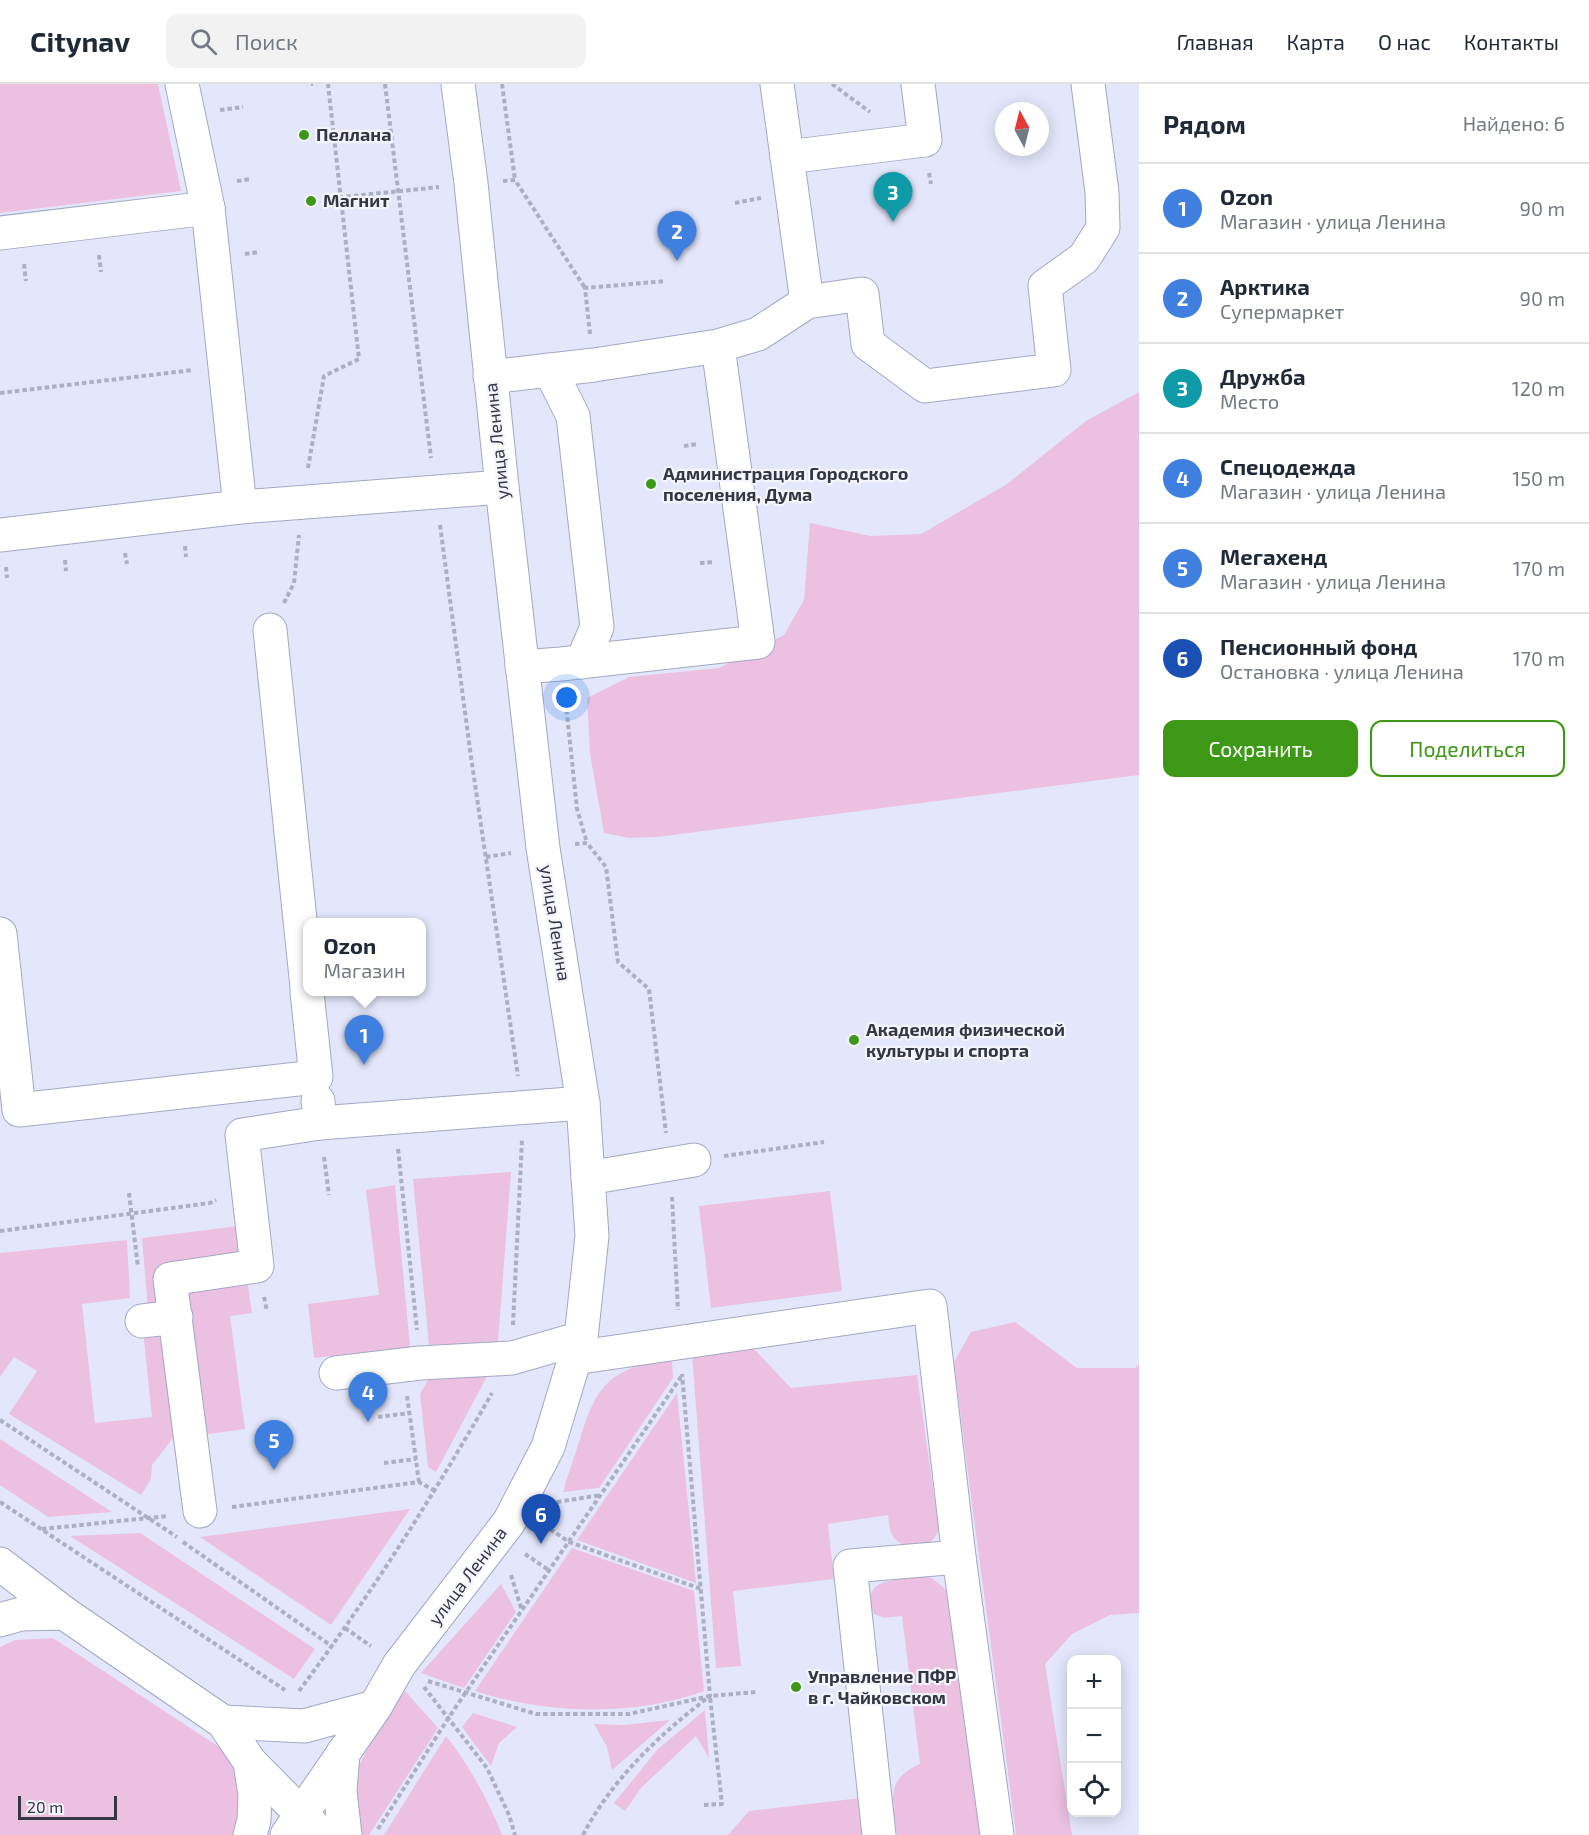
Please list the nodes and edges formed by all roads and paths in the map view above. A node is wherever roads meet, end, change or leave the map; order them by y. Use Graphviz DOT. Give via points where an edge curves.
graph roads {
  1 [pos="182,84"];
  2 [pos="328,84"];
  3 [pos="385,84"];
  4 [pos="458,84"];
  5 [pos="502,84"];
  6 [pos="777,84"];
  7 [pos="918,84"];
  8 [pos="1088,84"];
  9 [pos="787,157"];
  10 [pos="515,180"];
  11 [pos="398,191"];
  12 [pos="342,197"];
  13 [pos="324,199"];
  14 [pos="208,208"];
  15 [pos="0,233"];
  16 [pos="666,281"];
  17 [pos="807,302"];
  18 [pos="717,346"];
  19 [pos="594,365"];
  20 [pos="224,367"];
  21 [pos="550,370"];
  22 [pos="490,376"];
  23 [pos="0,393"];
  24 [pos="502,487"];
  25 [pos="436,493"];
  26 [pos="302,502"];
  27 [pos="240,507"];
  28 [pos="0,535"];
  29 [pos="270,630"];
  30 [pos="572,663"];
  31 [pos="522,667"];
  32 [pos="587,843"];
  33 [pos="543,848"];
  34 [pos="486,857"];
  35 [pos="0,934"];
  36 [pos="303,950"];
  37 [pos="308,996"];
  38 [pos="316,1077"];
  39 [pos="584,1102"];
  40 [pos="523,1107"];
  41 [pos="9,1111"];
  42 [pos="394,1118"];
  43 [pos="320,1123"];
  44 [pos="824,1142"];
  45 [pos="682,1162"];
  46 [pos="588,1178"];
  47 [pos="248,1185"];
  48 [pos="129,1193"];
  49 [pos="133,1214"];
  50 [pos="0,1231"];
  51 [pos="176,1317"];
  52 [pos="142,1321"];
  53 [pos="680,1342"];
  54 [pos="578,1348"];
  55 [pos="512,1358"];
  56 [pos="420,1364"];
  57 [pos="336,1373"];
  58 [pos="682,1374"];
  59 [pos="410,1413"];
  60 [pos="378,1417"];
  61 [pos="0,1420"];
  62 [pos="416,1459"];
  63 [pos="384,1463"];
  64 [pos="419,1482"];
  65 [pos="435,1491"];
  66 [pos="601,1495"];
  67 [pos="0,1502"];
  68 [pos="552,1509"];
  69 [pos="200,1511"];
  70 [pos="547,1516"];
  71 [pos="151,1519"];
  72 [pos="41,1529"];
  73 [pos="569,1542"];
  74 [pos="522,1552"];
  75 [pos="959,1557"];
  76 [pos="0,1564"];
  77 [pos="509,1569"];
  78 [pos="550,1571"];
  79 [pos="701,1589"];
  80 [pos="522,1612"];
  81 [pos="64,1613"];
  82 [pos="0,1620"];
  83 [pos="345,1628"];
  84 [pos="333,1647"];
  85 [pos="408,1671"];
  86 [pos="286,1690"];
  87 [pos="756,1692"];
  88 [pos="466,1694"];
  89 [pos="710,1696"];
  90 [pos="296,1697"];
  91 [pos="375,1707"];
  92 [pos="449,1717"];
  93 [pos="223,1722"];
  94 [pos="343,1751"];
  95 [pos="250,1762"];
  96 [pos="704,1805"];
  97 [pos="304,1828"];
  98 [pos="250,1835"];
  99 [pos="345,1835"];
  100 [pos="375,1835"];
  101 [pos="516,1835"];
  102 [pos="583,1835"];
  103 [pos="879,1835"];
  104 [pos="997,1835"];
  1 -- 14 [label="street"];
  2 -- 12 [label="path"];
  3 -- 11 [label="path"];
  4 -- 22 [label="street, улица Ленина"];
  5 -- 10 [label="path"];
  6 -- 9 [label="street"];
  7 -- 9 [label="street" via="925,140"];
  8 -- 17 [label="street" via="1103,228 1084,258 1045,286 1054,370 925,386 868,344 862,294"];
  9 -- 17 [label="street"];
  11 -- 12 [label="path"];
  11 -- 25 [label="path"];
  12 -- 13 [label="path"];
  12 -- 26 [label="path" via="359,359 324,376"];
  14 -- 15 [label="street"];
  14 -- 20 [label="street"];
  16 -- 19 [label="path" via="585,288"];
  17 -- 18 [label="street" via="758,334"];
  18 -- 19 [label="street"];
  18 -- 30 [label="street" via="758,642"];
  19 -- 21 [label="street"];
  20 -- 23 [label="path"];
  20 -- 27 [label="street"];
  21 -- 22 [label="street"];
  21 -- 30 [label="street" via="573,416 597,627"];
  22 -- 24 [label="street, улица Ленина"];
  24 -- 25 [label="street"];
  24 -- 31 [label="street, улица Ленина"];
  25 -- 26 [label="street"];
  25 -- 34 [label="path"];
  26 -- 27 [label="street"];
  26 -- 29 [label="path" via="294,583"];
  27 -- 28 [label="street"];
  29 -- 36 [label="street"];
  30 -- 31 [label="street"];
  30 -- 32 [label="path" via="577,809"];
  31 -- 33 [label="street, улица Ленина"];
  32 -- 33 [label="path"];
  32 -- 45 [label="path" via="606,867 618,962 649,989"];
  33 -- 34 [label="path"];
  33 -- 39 [label="street, улица Ленина"];
  34 -- 40 [label="path"];
  35 -- 41 [label="street"];
  37 -- 38 [label="street"];
  38 -- 41 [label="street"];
  38 -- 43 [label="street"];
  39 -- 40 [label="street"];
  39 -- 46 [label="street, улица Ленина"];
  40 -- 42 [label="street"];
  40 -- 55 [label="path"];
  42 -- 43 [label="street"];
  42 -- 56 [label="path"];
  43 -- 47 [label="street" via="242,1135"];
  44 -- 45 [label="path"];
  45 -- 46 [label="street"];
  45 -- 53 [label="path"];
  46 -- 54 [label="street, улица Ленина" via="592,1236"];
  47 -- 49 [label="path" via="210,1203"];
  47 -- 51 [label="street" via="257,1266 170,1279"];
  48 -- 49 [label="path"];
  49 -- 50 [label="path"];
  51 -- 52 [label="street"];
  51 -- 69 [label="street"];
  53 -- 54 [label="street"];
  53 -- 58 [label="path"];
  53 -- 75 [label="street" via="930,1306"];
  54 -- 55 [label="street"];
  54 -- 85 [label="street, улица Ленина" via="548,1447 509,1522"];
  55 -- 56 [label="street"];
  55 -- 65 [label="path"];
  56 -- 57 [label="street"];
  56 -- 59 [label="path" via="406,1389"];
  58 -- 66 [label="path"];
  58 -- 79 [label="path"];
  59 -- 60 [label="path"];
  59 -- 62 [label="path"];
  61 -- 71 [label="path"];
  62 -- 63 [label="path"];
  62 -- 64 [label="path"];
  64 -- 65 [label="path"];
  64 -- 69 [label="path"];
  65 -- 83 [label="path"];
  66 -- 68 [label="path" via="557,1502"];
  66 -- 73 [label="path"];
  67 -- 72 [label="path"];
  69 -- 71 [label="path"];
  70 -- 73 [label="path" via="542,1523"];
  71 -- 72 [label="path"];
  71 -- 84 [label="path"];
  72 -- 86 [label="path"];
  73 -- 78 [label="path"];
  73 -- 79 [label="path"];
  74 -- 78 [label="path"];
  75 -- 103 [label="street" via="850,1566"];
  75 -- 104 [label="street"];
  76 -- 81 [label="street"];
  77 -- 80 [label="path"];
  78 -- 80 [label="path"];
  79 -- 89 [label="path"];
  80 -- 88 [label="path"];
  81 -- 82 [label="street" via="21,1614"];
  81 -- 93 [label="street"];
  83 -- 84 [label="path"];
  83 -- 85 [label="path"];
  84 -- 90 [label="path"];
  85 -- 88 [label="path"];
  85 -- 91 [label="street, улица Ленина"];
  85 -- 92 [label="path"];
  87 -- 89 [label="path"];
  88 -- 89 [label="path" via="536,1714 582,1715 629,1714"];
  88 -- 92 [label="path"];
  89 -- 96 [label="path" via="722,1804"];
  89 -- 102 [label="path" via="637,1759 594,1813"];
  91 -- 93 [label="street" via="304,1726"];
  91 -- 94 [label="street, улица Ленина"];
  92 -- 100 [label="path"];
  92 -- 101 [label="path" via="487,1768"];
  93 -- 95 [label="street"];
  94 -- 97 [label="street, улица Ленина"];
  94 -- 99 [label="street" via="340,1791"];
  95 -- 97 [label="street"];
  95 -- 98 [label="street" via="255,1795"];
}
